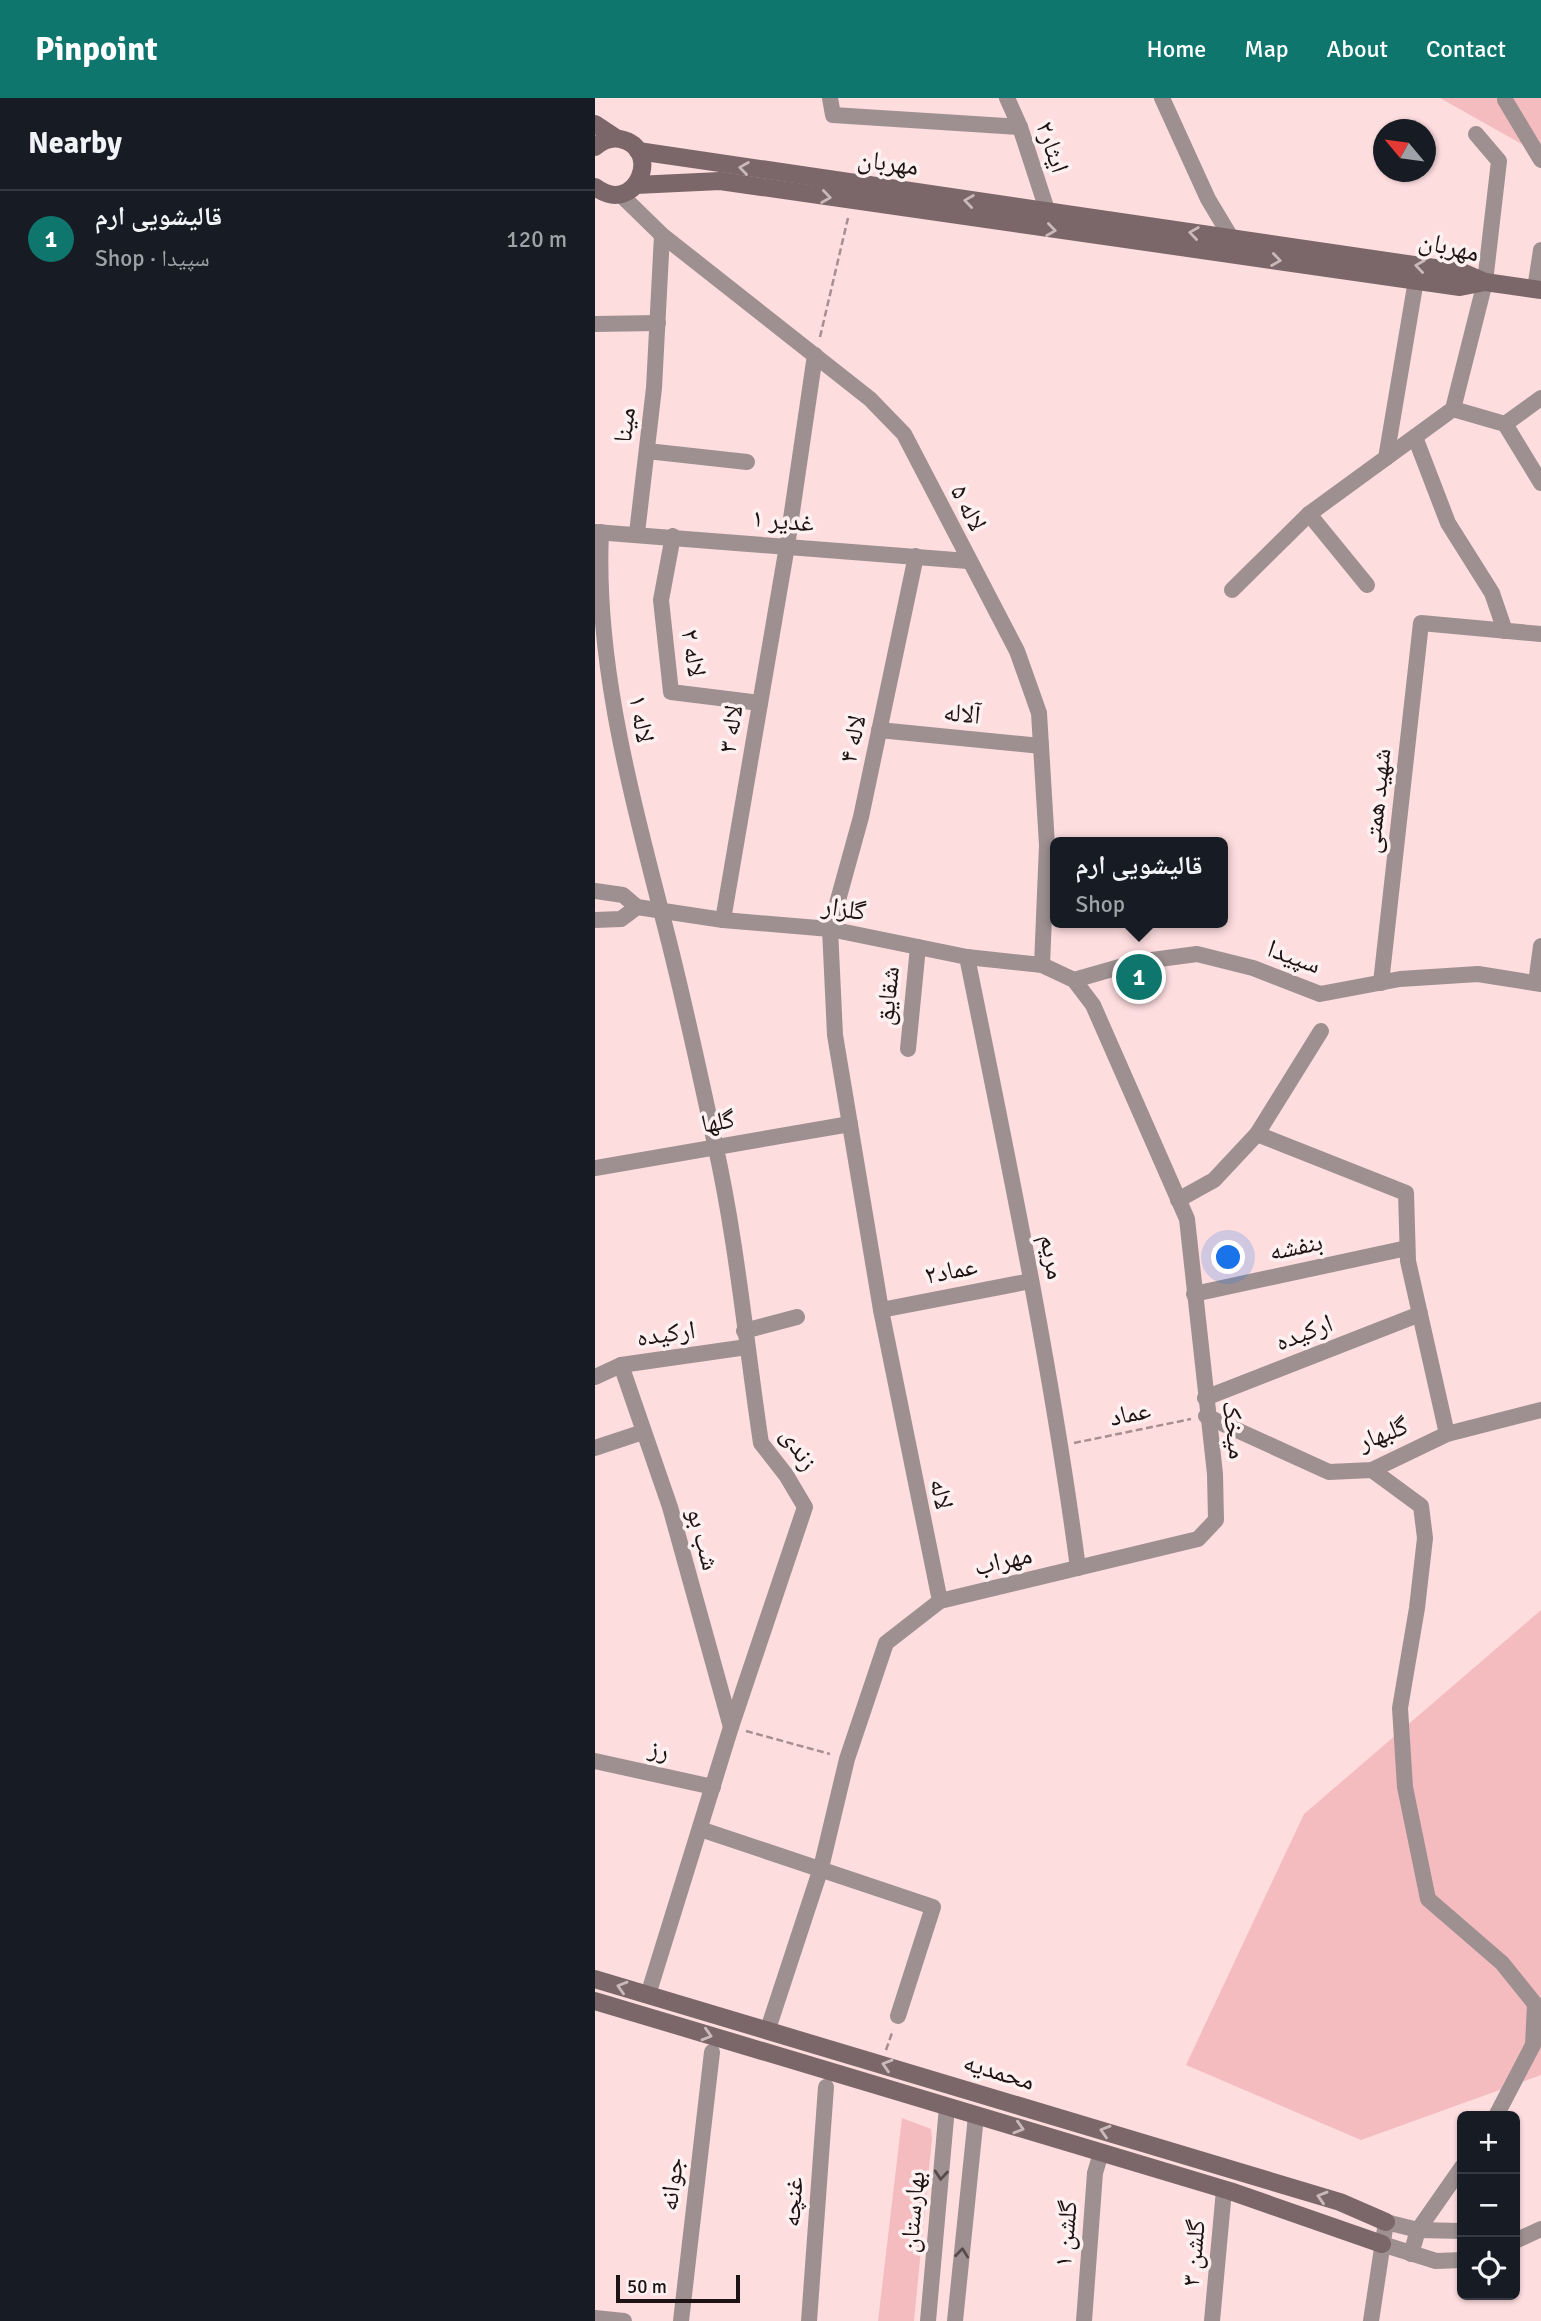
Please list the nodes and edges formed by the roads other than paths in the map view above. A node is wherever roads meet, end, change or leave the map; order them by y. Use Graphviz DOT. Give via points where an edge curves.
graph roads {
  1 [pos="830,98"];
  2 [pos="1007,98"];
  3 [pos="1162,98"];
  4 [pos="1505,100"];
  5 [pos="595,124"];
  6 [pos="1020,127"];
  7 [pos="1476,134"];
  8 [pos="616,138"];
  9 [pos="595,147"];
  10 [pos="638,151"];
  11 [pos="1541,160"];
  12 [pos="636,185"];
  13 [pos="597,191"];
  14 [pos="620,194"];
  15 [pos="1048,213"];
  16 [pos="1135,232"];
  17 [pos="662,235"];
  18 [pos="1232,239"];
  19 [pos="1541,250"];
  20 [pos="1416,280"];
  21 [pos="1485,282"];
  22 [pos="1538,290"];
  23 [pos="658,323"];
  24 [pos="595,324"];
  25 [pos="815,355"];
  26 [pos="1541,398"];
  27 [pos="1453,409"];
  28 [pos="1505,425"];
  29 [pos="1415,437"];
  30 [pos="647,451"];
  31 [pos="1386,458"];
  32 [pos="747,462"];
  33 [pos="1541,483"];
  34 [pos="1309,514"];
  35 [pos="598,532"];
  36 [pos="638,533"];
  37 [pos="673,536"];
  38 [pos="787,546"];
  39 [pos="916,556"];
  40 [pos="968,561"];
  41 [pos="1367,585"];
  42 [pos="1232,590"];
  43 [pos="1505,631"];
  44 [pos="1541,634"];
  45 [pos="760,703"];
  46 [pos="879,730"];
  47 [pos="1041,746"];
  48 [pos="595,891"];
  49 [pos="637,907"];
  50 [pos="661,911"];
  51 [pos="723,919"];
  52 [pos="595,920"];
  53 [pos="830,929"];
  54 [pos="1541,946"];
  55 [pos="918,947"];
  56 [pos="967,957"];
  57 [pos="1042,965"];
  58 [pos="1074,980"];
  59 [pos="1381,983"];
  60 [pos="1539,984"];
  61 [pos="1321,1031"];
  62 [pos="908,1049"];
  63 [pos="850,1124"];
  64 [pos="1257,1135"];
  65 [pos="716,1147"];
  66 [pos="595,1168"];
  67 [pos="1178,1200"];
  68 [pos="1407,1248"];
  69 [pos="1031,1281"];
  70 [pos="1194,1294"];
  71 [pos="880,1310"];
  72 [pos="1420,1314"];
  73 [pos="797,1317"];
  74 [pos="745,1339"];
  75 [pos="621,1365"];
  76 [pos="595,1377"];
  77 [pos="1205,1398"];
  78 [pos="1541,1409"];
  79 [pos="1206,1416"];
  80 [pos="643,1432"];
  81 [pos="1447,1434"];
  82 [pos="595,1448"];
  83 [pos="1372,1470"];
  84 [pos="1078,1568"];
  85 [pos="940,1601"];
  86 [pos="731,1727"];
  87 [pos="595,1760"];
  88 [pos="713,1787"];
  89 [pos="700,1829"];
  90 [pos="821,1868"];
  91 [pos="595,1979"];
  92 [pos="648,1995"];
  93 [pos="595,2001"];
  94 [pos="898,2016"];
  95 [pos="768,2029"];
  96 [pos="712,2052"];
  97 [pos="826,2087"];
  98 [pos="947,2107"];
  99 [pos="1499,2111"];
  100 [pos="977,2116"];
  101 [pos="1101,2152"];
  102 [pos="1457,2174"];
  103 [pos="1224,2190"];
  104 [pos="1386,2222"];
  105 [pos="1541,2228"];
  106 [pos="1520,2229"];
  107 [pos="1418,2230"];
  108 [pos="1457,2231"];
  109 [pos="1520,2238"];
  110 [pos="1382,2244"];
  111 [pos="1411,2254"];
  112 [pos="1457,2260"];
  113 [pos="595,2318"];
  114 [pos="622,2321"];
  115 [pos="681,2321"];
  116 [pos="809,2321"];
  117 [pos="927,2321"];
  118 [pos="955,2321"];
  119 [pos="1084,2321"];
  120 [pos="1212,2321"];
  121 [pos="1371,2321"];
  1 -- 6 [label="street" via="833,115"];
  2 -- 6 [label="street, ایثار۲"];
  3 -- 18 [label="street" via="1208,199"];
  4 -- 11 [label="street"];
  5 -- 8 [label="street"];
  6 -- 15 [label="street, ایثار۲"];
  7 -- 21 [label="street" via="1499,161"];
  8 -- 9 [label="street"];
  8 -- 10 [label="street"];
  10 -- 12 [label="street" via="643,169"];
  15 -- 10 [label="street, مهربان, one-way"];
  12 -- 14 [label="street"];
  12 -- 16 [label="street, مهربان, one-way" via="720,181 852,201"];
  13 -- 14 [label="street"];
  14 -- 17 [label="street, لاله ۵"];
  15 -- 16 [label="street, مهربان"];
  18 -- 16 [label="street, مهربان, one-way"];
  16 -- 20 [label="street, مهربان, one-way"];
  17 -- 23 [label="street, مینا"];
  17 -- 25 [label="street, لاله ۵"];
  21 -- 18 [label="street, مهربان, one-way" via="1462,272"];
  19 -- 22 [label="street"];
  20 -- 21 [label="street, مهربان" via="1460,286"];
  20 -- 31 [label="street"];
  21 -- 22 [label="street"];
  21 -- 27 [label="street"];
  23 -- 24 [label="street"];
  23 -- 30 [label="street, مینا"];
  25 -- 38 [label="street, لاله ۳"];
  25 -- 40 [label="street, لاله ۵" via="870,399 904,434"];
  26 -- 28 [label="street"];
  27 -- 28 [label="street"];
  27 -- 29 [label="street"];
  28 -- 33 [label="street"];
  29 -- 31 [label="street"];
  29 -- 43 [label="street" via="1448,523 1492,593"];
  30 -- 32 [label="street"];
  30 -- 36 [label="street, مینا"];
  31 -- 34 [label="street"];
  34 -- 41 [label="street"];
  34 -- 42 [label="street"];
  35 -- 36 [label="street, غدیر ۱"];
  35 -- 50 [label="street, لاله ۱" via="605,653 627,784"];
  36 -- 37 [label="street, غدیر ۱"];
  37 -- 38 [label="street, غدیر ۱"];
  37 -- 45 [label="street, لاله ۲" via="661,600 671,692"];
  38 -- 39 [label="street, غدیر ۱"];
  38 -- 45 [label="street, لاله ۳"];
  39 -- 40 [label="street, غدیر ۱"];
  39 -- 46 [label="street, لاله ۴"];
  40 -- 47 [label="street, لاله ۵" via="1021,661 1038,713"];
  43 -- 44 [label="street"];
  43 -- 59 [label="street, شهید همتی" via="1420,623"];
  45 -- 51 [label="street, لاله ۳"];
  46 -- 47 [label="street, آلاله"];
  46 -- 53 [label="street, لاله ۴"];
  47 -- 57 [label="street, لاله ۵" via="1047,845"];
  48 -- 49 [label="street, گلزار" via="623,895"];
  49 -- 50 [label="street, گلزار"];
  49 -- 52 [label="street" via="621,919"];
  50 -- 51 [label="street, گلزار"];
  50 -- 65 [label="street, زندی"];
  51 -- 53 [label="street, گلزار"];
  53 -- 55 [label="street, گلزار"];
  53 -- 63 [label="street, لاله" via="835,1035"];
  54 -- 60 [label="street"];
  55 -- 56 [label="street, گلزار"];
  55 -- 62 [label="street, شقایق"];
  56 -- 57 [label="street, گلزار"];
  56 -- 69 [label="street, مریم"];
  57 -- 58 [label="street, میخک"];
  58 -- 59 [label="street, سپیدا" via="1137,962 1197,954 1253,968 1320,994"];
  58 -- 67 [label="street, میخک" via="1093,1005"];
  59 -- 60 [label="street, سپیدا" via="1478,974"];
  61 -- 64 [label="street"];
  63 -- 65 [label="street, گلها"];
  63 -- 71 [label="street, لاله"];
  64 -- 67 [label="street" via="1214,1180"];
  64 -- 68 [label="street" via="1406,1193"];
  65 -- 66 [label="street, گلها"];
  65 -- 74 [label="street, زندی"];
  67 -- 70 [label="street, میخک" via="1187,1219"];
  68 -- 70 [label="street, بنفشه"];
  68 -- 72 [label="street"];
  69 -- 71 [label="street, عماد۲"];
  69 -- 84 [label="street, مریم"];
  70 -- 77 [label="street, میخک"];
  71 -- 85 [label="street, لاله"];
  72 -- 77 [label="street, ارکیده"];
  72 -- 81 [label="street"];
  73 -- 74 [label="street, ارکیده"];
  74 -- 75 [label="street, ارکیده"];
  74 -- 86 [label="street, زندی" via="761,1443 805,1507"];
  75 -- 76 [label="street, ارکیده"];
  75 -- 80 [label="street, شب بو"];
  77 -- 79 [label="street, میخک"];
  78 -- 81 [label="street, گلبهار"];
  79 -- 83 [label="street, گلبهار" via="1329,1472"];
  79 -- 84 [label="street, میخک" via="1216,1520 1198,1539"];
  80 -- 82 [label="street"];
  80 -- 86 [label="street, شب بو" via="670,1507"];
  81 -- 83 [label="street, گلبهار"];
  83 -- 99 [label="street" via="1421,1506 1425,1538 1400,1708 1405,1787 1428,1899 1502,1963 1535,2004 1533,2045"];
  84 -- 85 [label="street, مهراب"];
  85 -- 90 [label="street" via="886,1643 847,1759"];
  86 -- 88 [label="street, زندی"];
  87 -- 88 [label="street, رز"];
  88 -- 89 [label="street, زندی"];
  89 -- 90 [label="street"];
  89 -- 92 [label="street, زندی"];
  90 -- 94 [label="street" via="933,1907"];
  90 -- 95 [label="street"];
  92 -- 91 [label="street, محمدیه, one-way"];
  92 -- 95 [label="street, محمدیه"];
  93 -- 98 [label="street, محمدیه, one-way"];
  104 -- 95 [label="street, محمدیه, one-way" via="1340,2202"];
  96 -- 115 [label="street, جوانه"];
  97 -- 116 [label="street, غنچه"];
  98 -- 100 [label="street, محمدیه"];
  98 -- 117 [label="street, بهارستان, one-way"];
  100 -- 101 [label="street, محمدیه, one-way"];
  118 -- 100 [label="street, بهارستان, one-way"];
  101 -- 103 [label="street, محمدیه"];
  101 -- 119 [label="street, گلشن ۱" via="1095,2172"];
  102 -- 107 [label="street"];
  103 -- 110 [label="street, محمدیه"];
  103 -- 120 [label="street, گلشن ۳"];
  104 -- 107 [label="street"];
  104 -- 110 [label="street"];
  105 -- 106 [label="street"];
  105 -- 109 [label="street"];
  107 -- 108 [label="street"];
  107 -- 111 [label="street"];
  110 -- 111 [label="street"];
  110 -- 121 [label="street"];
  111 -- 112 [label="street" via="1436,2261"];
  113 -- 114 [label="street"];
}
